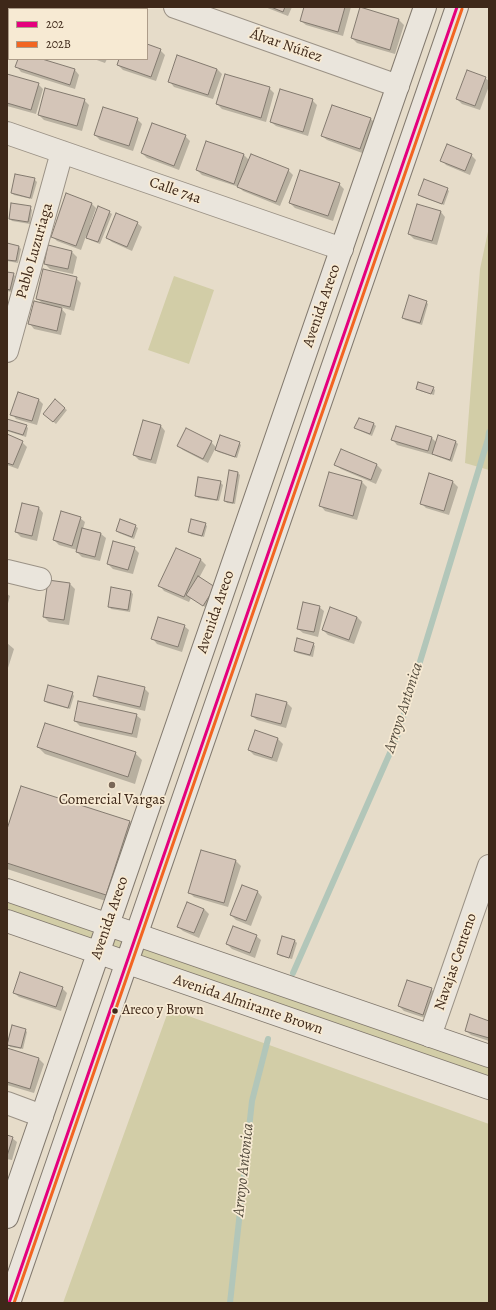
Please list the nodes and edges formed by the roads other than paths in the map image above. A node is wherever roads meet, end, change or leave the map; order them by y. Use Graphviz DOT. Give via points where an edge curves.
graph roads {
  1 [pos="174,7"];
  2 [pos="425,7"];
  3 [pos="457,7"];
  4 [pos="398,86"];
  5 [pos="7,133"];
  6 [pos="62,152"];
  7 [pos="342,249"];
  8 [pos="7,351"];
  9 [pos="7,571"];
  10 [pos="40,579"];
  11 [pos="489,866"];
  12 [pos="7,890"];
  13 [pos="7,921"];
  14 [pos="108,924"];
  15 [pos="136,934"];
  16 [pos="98,953"];
  17 [pos="127,963"];
  18 [pos="430,1036"];
  19 [pos="489,1056"];
  20 [pos="489,1088"];
  21 [pos="7,1103"];
  22 [pos="42,1116"];
  23 [pos="7,1217"];
  24 [pos="9,1303"];
  1 -- 4 [label="main road, Álvar Núñez"];
  2 -- 4 [label="main road, Avenida Areco"];
  3 -- 15 [label="main road, Avenida Areco"];
  4 -- 7 [label="main road, Avenida Areco"];
  5 -- 6 [label="main road, Calle 74a"];
  6 -- 7 [label="main road, Calle 74a"];
  6 -- 8 [label="main road, Pablo Luzuriaga"];
  7 -- 14 [label="main road, Avenida Areco"];
  9 -- 10 [label="main road"];
  11 -- 18 [label="main road, Navajas Centeno"];
  12 -- 14 [label="main road, Avenida Almirante Brown"];
  13 -- 16 [label="main road, Avenida Almirante Brown"];
  14 -- 15 [label="main road, Avenida Almirante Brown"];
  14 -- 16 [label="main road, Avenida Areco"];
  15 -- 17 [label="main road, Avenida Areco"];
  15 -- 18 [label="main road, Avenida Almirante Brown"];
  16 -- 17 [label="main road, Avenida Almirante Brown"];
  16 -- 22 [label="main road, Avenida Areco"];
  17 -- 20 [label="main road, Avenida Almirante Brown"];
  17 -- 24 [label="main road, Avenida Areco"];
  18 -- 19 [label="main road, Avenida Almirante Brown"];
  21 -- 22 [label="main road"];
  22 -- 23 [label="main road, Avenida Areco"];
}
